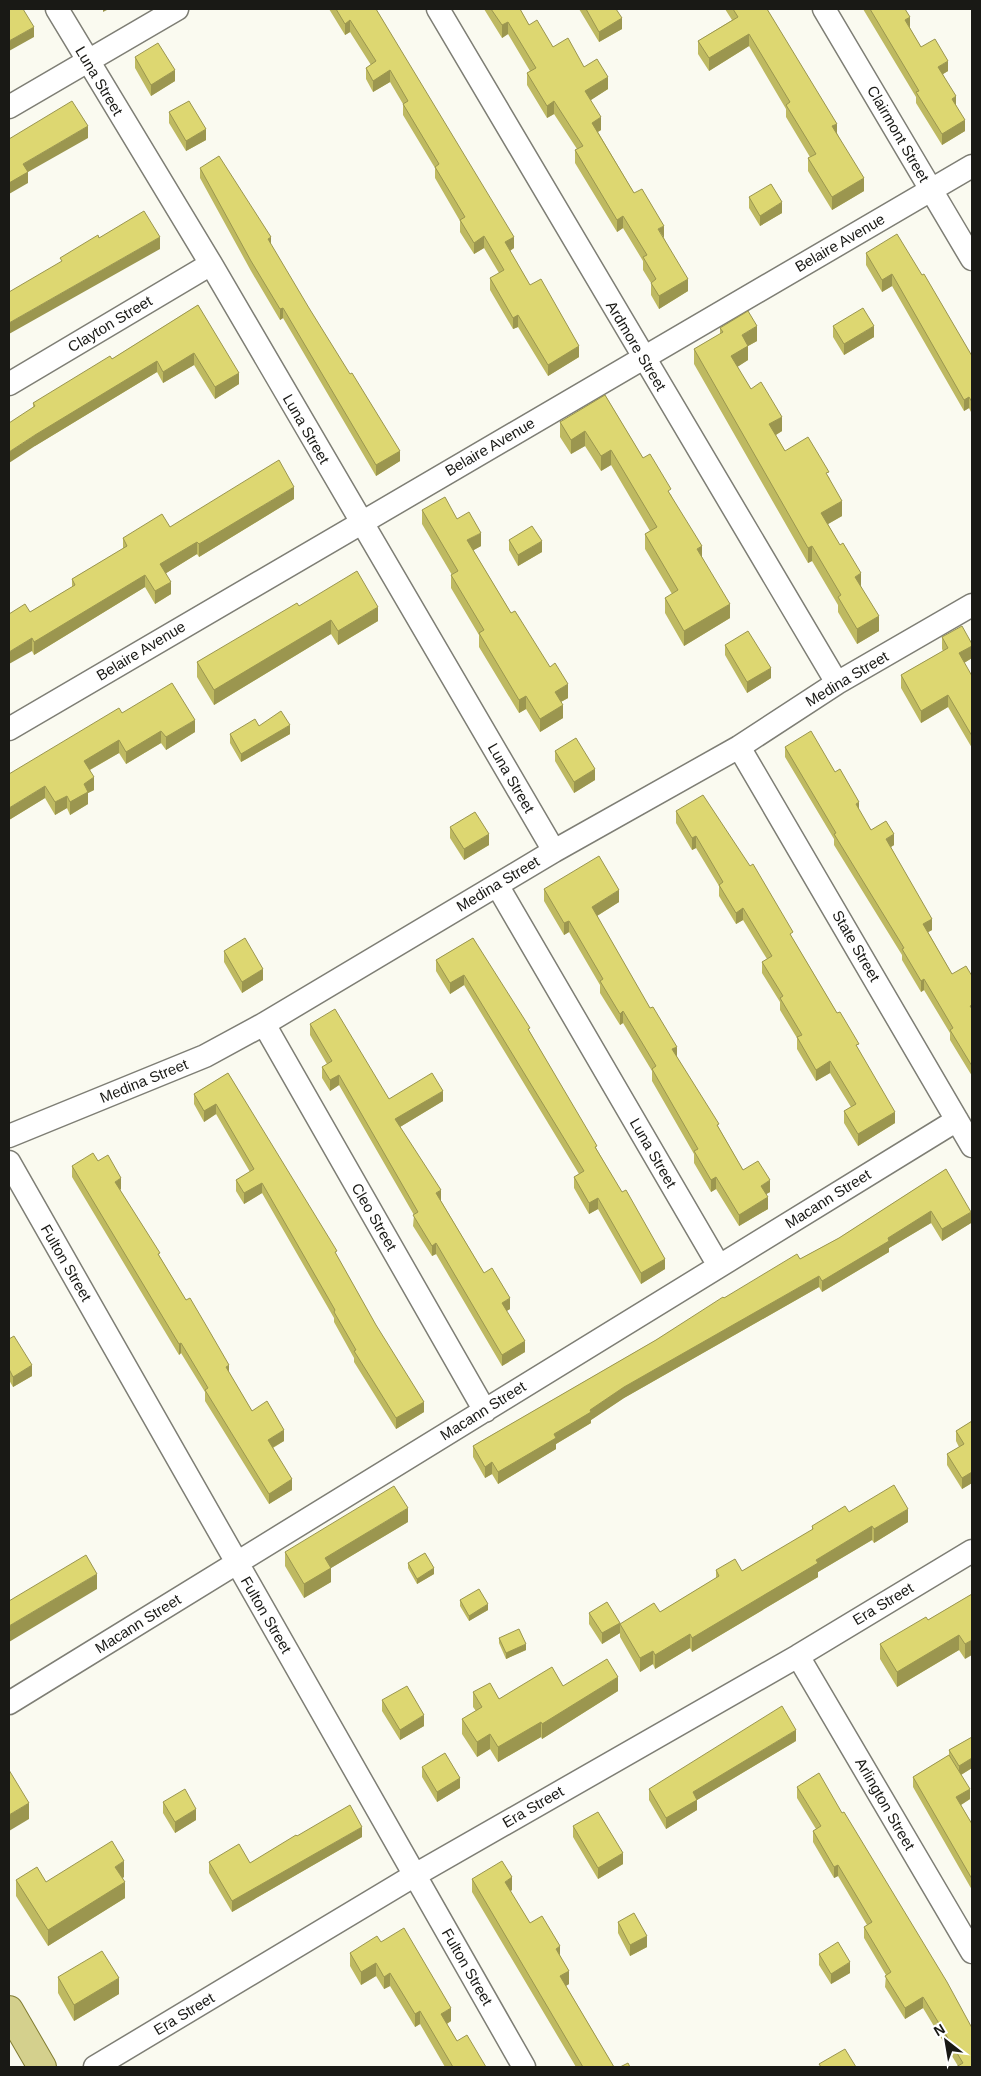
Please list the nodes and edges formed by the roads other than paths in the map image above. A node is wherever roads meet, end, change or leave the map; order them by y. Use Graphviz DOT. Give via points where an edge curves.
graph roads {
  1 [pos="56,9"];
  2 [pos="177,9"];
  3 [pos="438,9"];
  4 [pos="824,9"];
  5 [pos="87,62"];
  6 [pos="9,107"];
  7 [pos="972,166"];
  8 [pos="931,190"];
  9 [pos="972,259"];
  10 [pos="211,264"];
  11 [pos="643,359"];
  12 [pos="9,384"];
  13 [pos="360,522"];
  14 [pos="970,612"];
  15 [pos="837,683"];
  16 [pos="9,729"];
  17 [pos="740,747"];
  18 [pos="554,851"];
  19 [pos="497,885"];
  20 [pos="264,1024"];
  21 [pos="957,1120"];
  22 [pos="9,1136"];
  23 [pos="972,1146"];
  24 [pos="9,1162"];
  25 [pos="719,1266"];
  26 [pos="484,1410"];
  27 [pos="972,1551"];
  28 [pos="237,1563"];
  29 [pos="798,1656"];
  30 [pos="9,1703"];
  31 [pos="414,1875"];
  32 [pos="972,1952"];
  33 [pos="9,2010"];
  34 [pos="42,2067"];
  35 [pos="95,2067"];
  36 [pos="524,2067"];
  1 -- 5 [label="street, Luna Street"];
  2 -- 5 [label="street"];
  3 -- 11 [label="street, Ardmore Street"];
  4 -- 8 [label="street, Clairmont Street"];
  5 -- 6 [label="street"];
  5 -- 10 [label="street, Luna Street"];
  7 -- 8 [label="street, Belaire Avenue"];
  8 -- 9 [label="street, Clairmont Street"];
  8 -- 11 [label="street, Belaire Avenue"];
  10 -- 12 [label="street, Clayton Street"];
  10 -- 13 [label="street, Luna Street"];
  11 -- 13 [label="street, Belaire Avenue"];
  11 -- 15 [label="street, Ardmore Street"];
  13 -- 16 [label="street, Belaire Avenue"];
  13 -- 18 [label="street, Luna Street"];
  14 -- 15 [label="street, Medina Street"];
  15 -- 17 [label="street, Medina Street"];
  17 -- 18 [label="street, Medina Street"];
  17 -- 21 [label="street, State Street"];
  18 -- 19 [label="street, Medina Street"];
  19 -- 20 [label="street, Medina Street"];
  19 -- 25 [label="street, Luna Street"];
  20 -- 22 [label="street, Medina Street" via="205,1056"];
  20 -- 26 [label="street, Cleo Street"];
  21 -- 23 [label="street, State Street"];
  21 -- 25 [label="street, Macann Street"];
  24 -- 28 [label="street, Fulton Street"];
  25 -- 26 [label="street, Macann Street"];
  26 -- 28 [label="street, Macann Street"];
  27 -- 29 [label="street, Era Street"];
  28 -- 30 [label="street, Macann Street"];
  28 -- 31 [label="street, Fulton Street"];
  29 -- 31 [label="street, Era Street"];
  29 -- 32 [label="street, Arlington Street"];
  31 -- 35 [label="street, Era Street"];
  31 -- 36 [label="street, Fulton Street"];
  33 -- 34 [label="main road"];
}
